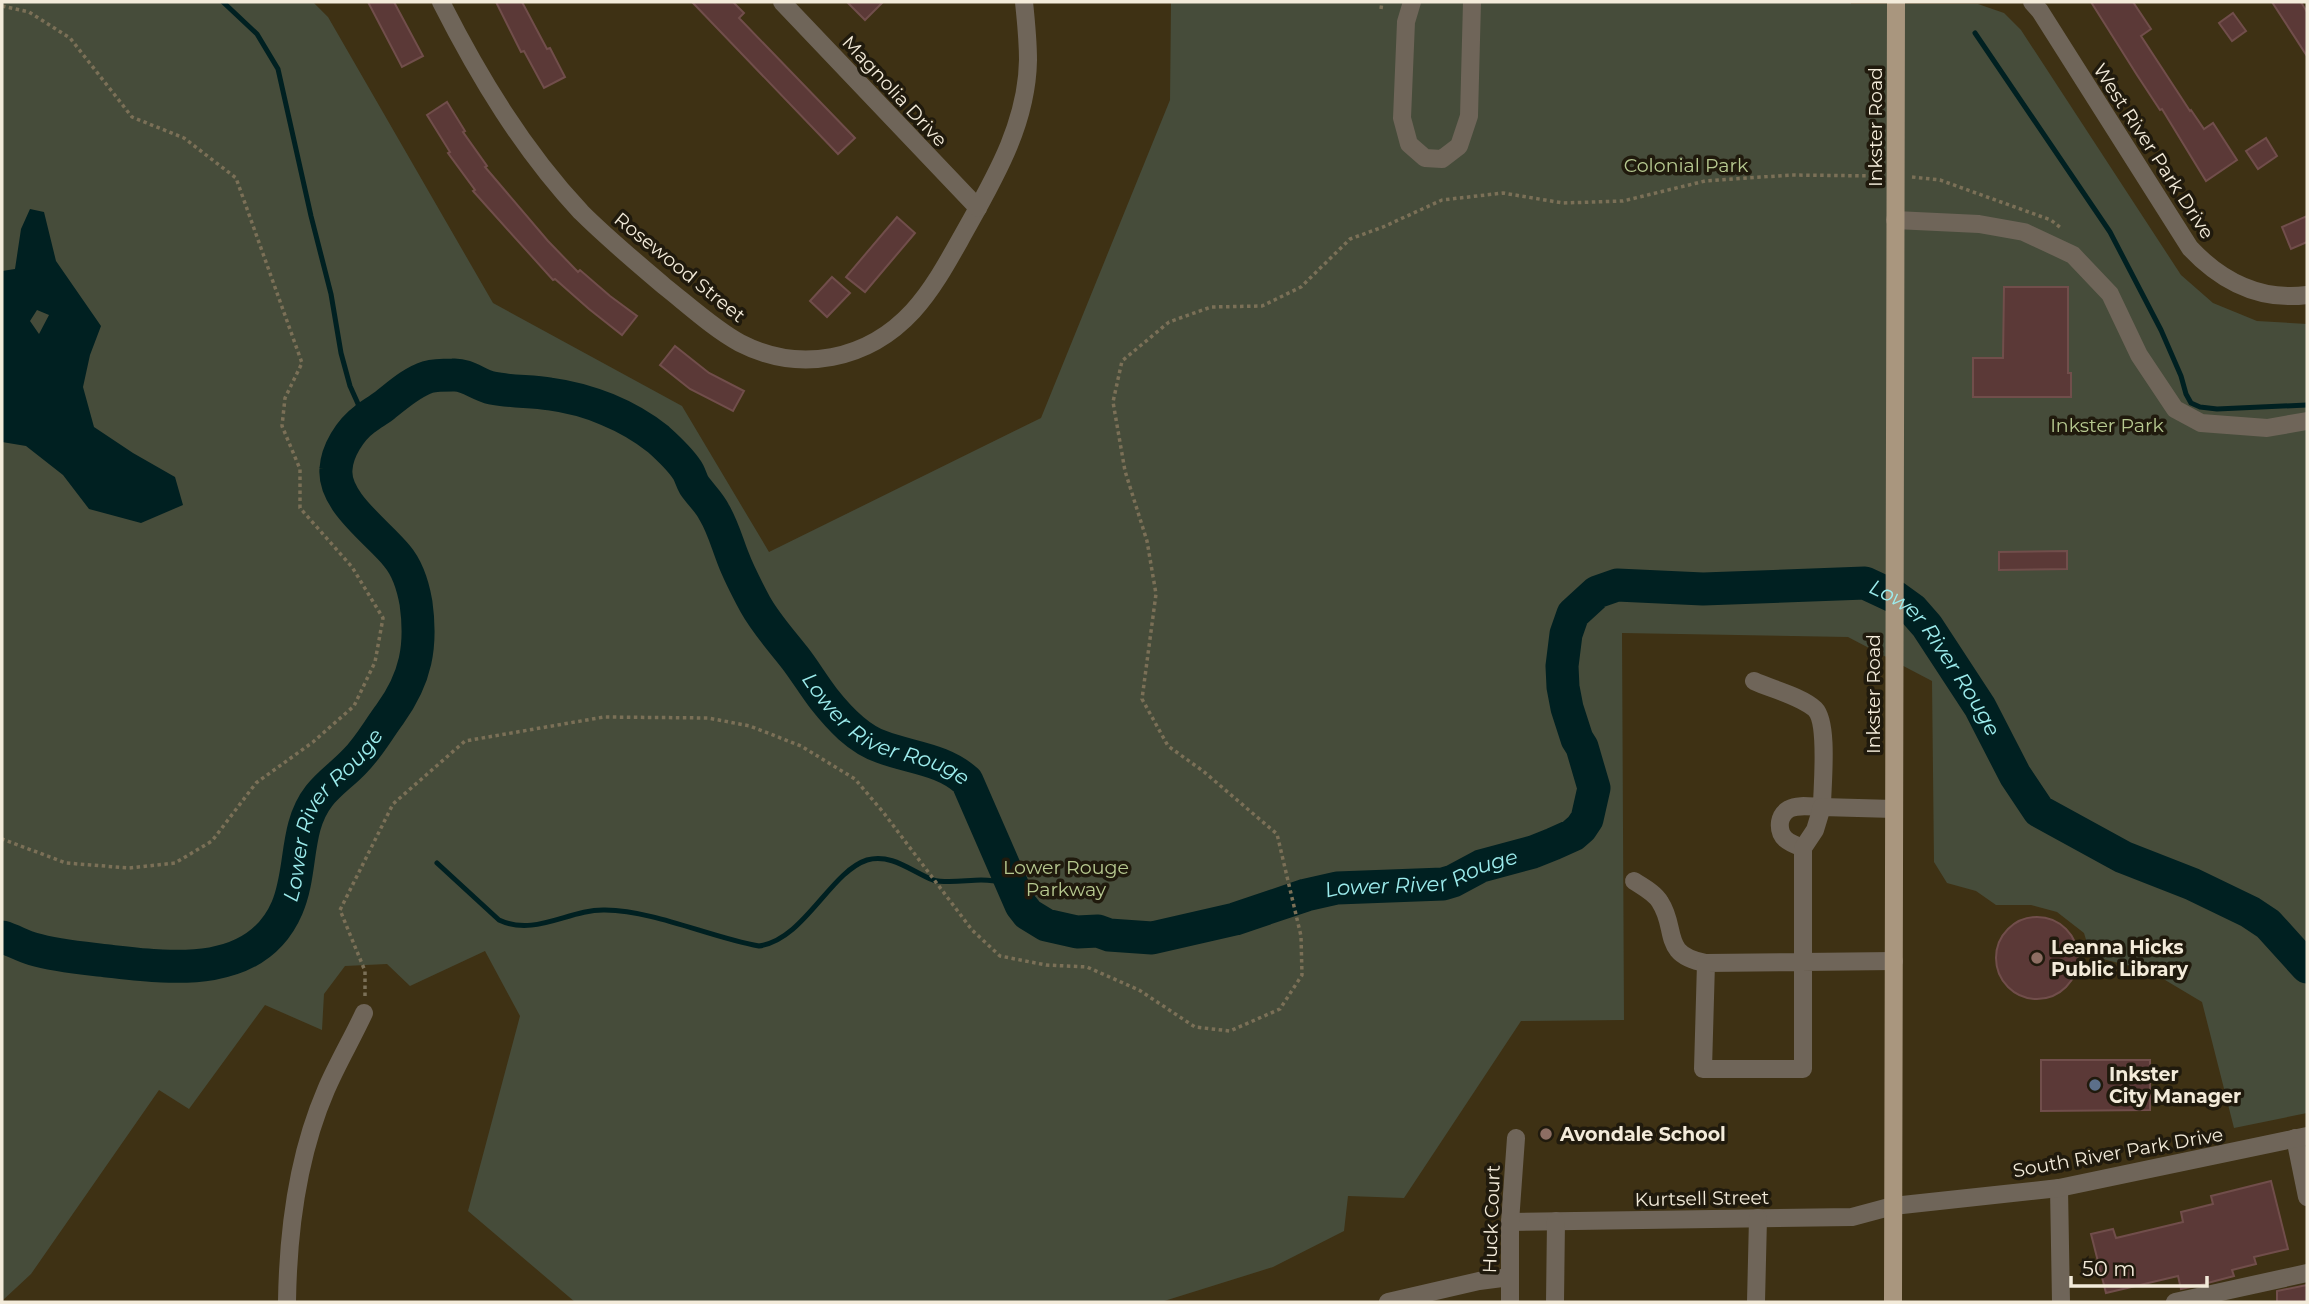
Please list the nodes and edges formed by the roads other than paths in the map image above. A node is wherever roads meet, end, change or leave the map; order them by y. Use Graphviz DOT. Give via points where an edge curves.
graph roads {
  1 [pos="441,2"];
  2 [pos="782,2"];
  3 [pos="1024,2"];
  4 [pos="1412,2"];
  5 [pos="1472,2"];
  6 [pos="1896,2"];
  7 [pos="2032,2"];
  8 [pos="978,208"];
  9 [pos="1895,220"];
  10 [pos="2307,295"];
  11 [pos="2307,421"];
  12 [pos="1754,681"];
  13 [pos="1822,807"];
  14 [pos="1894,809"];
  15 [pos="1803,848"];
  16 [pos="1634,881"];
  17 [pos="1894,961"];
  18 [pos="1802,962"];
  19 [pos="1706,963"];
  20 [pos="365,1013"];
  21 [pos="2301,1137"];
  22 [pos="1516,1138"];
  23 [pos="2305,1169"];
  24 [pos="2059,1188"];
  25 [pos="2307,1197"];
  26 [pos="1893,1206"];
  27 [pos="1758,1218"];
  28 [pos="1556,1221"];
  29 [pos="1510,1222"];
  30 [pos="2307,1273"];
  31 [pos="1510,1277"];
  32 [pos="287,1302"];
  33 [pos="1388,1302"];
  34 [pos="1510,1302"];
  35 [pos="1555,1302"];
  36 [pos="1756,1302"];
  37 [pos="1893,1302"];
  38 [pos="2061,1302"];
  39 [pos="2175,1302"];
  1 -- 8 [label="street, Rosewood Street" via="521,138 582,212 686,303 756,350 790,359 824,359 855,352 887,335 928,293"];
  2 -- 8 [label="street, Magnolia Drive"];
  3 -- 8 [label="street, Rosewood Street" via="1028,60 1021,111"];
  4 -- 5 [label="street" via="1406,22 1402,118 1409,144 1425,158 1442,159 1459,146 1469,116"];
  6 -- 9 [label="main road, Inkster Road"];
  7 -- 10 [label="street, West River Park Drive" via="2203,262 2248,290"];
  9 -- 11 [label="street" via="1979,224 2024,232 2073,255 2109,294 2139,355 2175,409 2201,423 2267,428"];
  9 -- 14 [label="main road, Inkster Road"];
  12 -- 13 [label="street" via="1806,702 1820,716"];
  13 -- 14 [label="street"];
  13 -- 15 [label="street"];
  13 -- 15 [label="street" via="1794,807 1781,817 1780,833"];
  14 -- 17 [label="main road, Inkster Road"];
  15 -- 18 [label="street"];
  16 -- 19 [label="street" via="1658,898 1675,947 1691,960"];
  17 -- 18 [label="street"];
  17 -- 26 [label="main road, Inkster Road"];
  18 -- 19 [label="street"];
  18 -- 19 [label="street" via="1803,1069 1703,1069"];
  20 -- 32 [label="street" via="325,1092 305,1155 291,1226"];
  21 -- 23 [label="street"];
  21 -- 24 [label="street, South River Park Drive"];
  22 -- 29 [label="street, Huck Court"];
  23 -- 25 [label="street"];
  24 -- 26 [label="street, South River Park Drive"];
  24 -- 38 [label="street"];
  26 -- 27 [label="street, Kurtsell Street" via="1852,1217"];
  26 -- 37 [label="main road, Inkster Road"];
  27 -- 28 [label="street, Kurtsell Street"];
  27 -- 36 [label="street"];
  28 -- 29 [label="street, Kurtsell Street"];
  28 -- 35 [label="street"];
  29 -- 31 [label="street, Huck Court"];
  30 -- 39 [label="street"];
  31 -- 33 [label="street"];
  31 -- 34 [label="street, Huck Court"];
}
